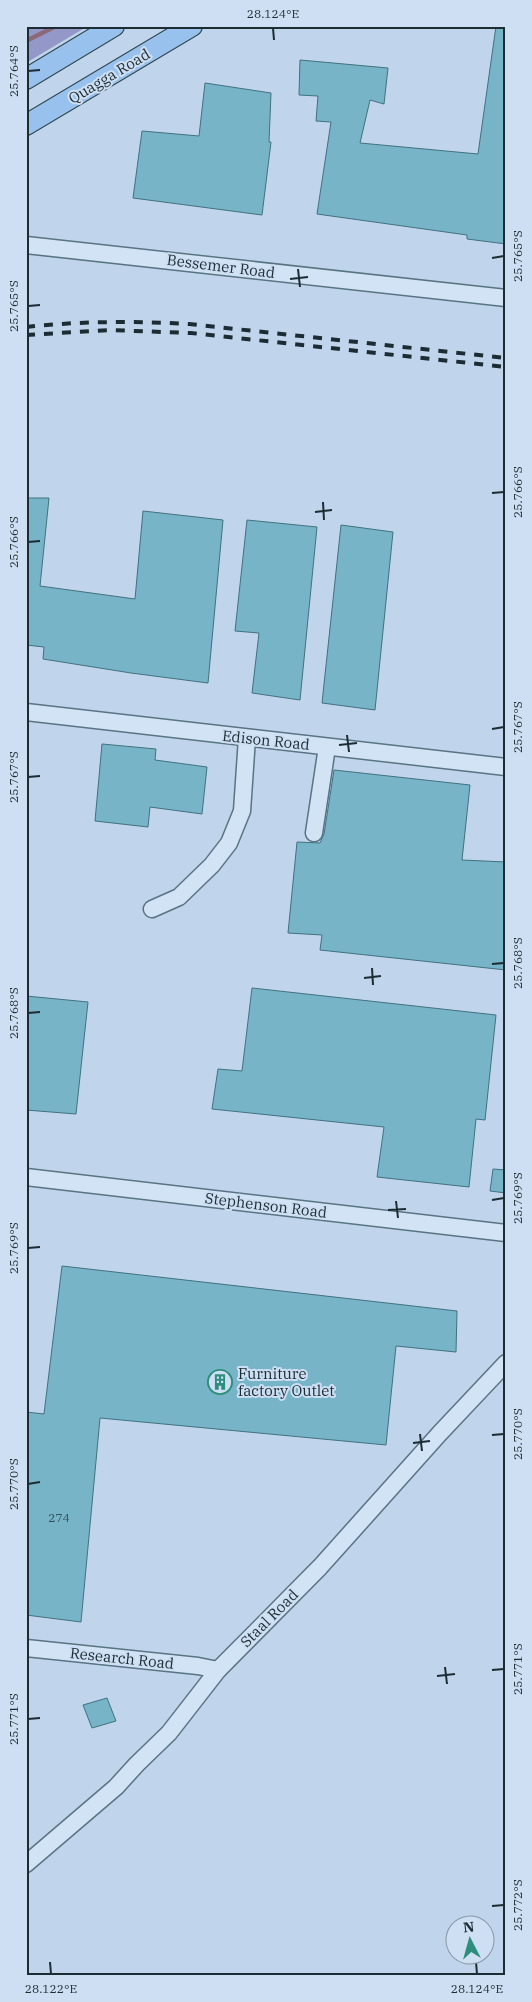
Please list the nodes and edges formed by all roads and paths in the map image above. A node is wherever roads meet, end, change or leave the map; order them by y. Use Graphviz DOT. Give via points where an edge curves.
graph roads {
  1 [pos="114,26"];
  2 [pos="192,26"];
  3 [pos="26,79"];
  4 [pos="26,125"];
  5 [pos="26,245"];
  6 [pos="506,298"];
  7 [pos="26,712"];
  8 [pos="247,738"];
  9 [pos="327,747"];
  10 [pos="506,767"];
  11 [pos="314,833"];
  12 [pos="152,909"];
  13 [pos="26,1177"];
  14 [pos="506,1233"];
  15 [pos="506,1363"];
  16 [pos="26,1648"];
  17 [pos="218,1670"];
  18 [pos="26,1864"];
  1 -- 3 [label="main road"];
  2 -- 4 [label="main road, Quagga Road"];
  5 -- 6 [label="street, Bessemer Road"];
  7 -- 8 [label="street, Edison Road"];
  8 -- 9 [label="street, Edison Road"];
  8 -- 12 [label="street" via="242,811 229,843 179,897"];
  9 -- 10 [label="street, Edison Road"];
  9 -- 11 [label="street"];
  13 -- 14 [label="street, Stephenson Road"];
  15 -- 17 [label="street, Staal Road" via="320,1567"];
  16 -- 17 [label="street, Research Road"];
  17 -- 18 [label="street, Staal Road" via="169,1733 116,1787"];
}
